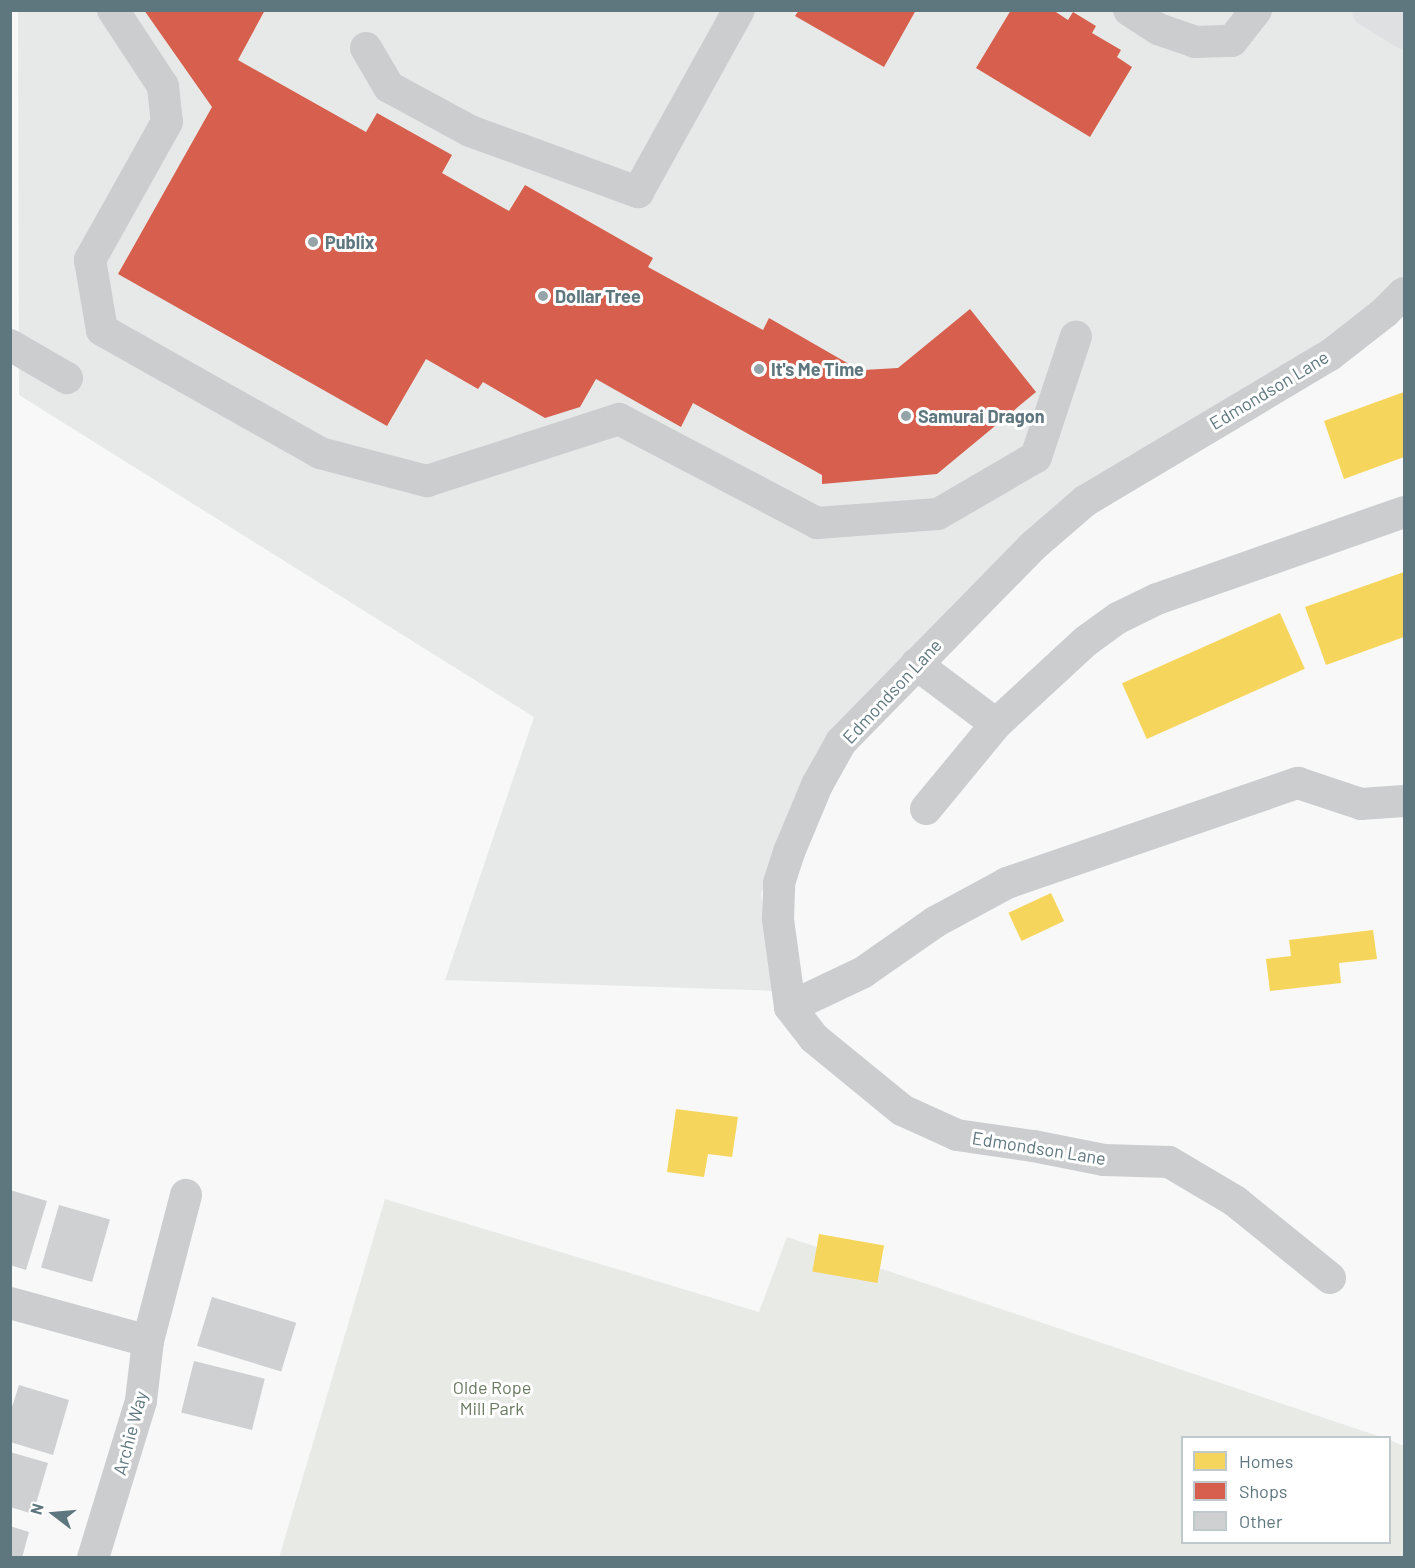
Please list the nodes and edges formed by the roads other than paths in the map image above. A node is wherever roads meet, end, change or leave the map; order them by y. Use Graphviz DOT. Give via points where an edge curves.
graph roads {
  1 [pos="112,10"];
  2 [pos="739,10"];
  3 [pos="1129,10"];
  4 [pos="1256,10"];
  5 [pos="1368,10"];
  6 [pos="1404,32"];
  7 [pos="366,48"];
  8 [pos="1404,293"];
  9 [pos="1076,336"];
  10 [pos="10,345"];
  11 [pos="66,378"];
  12 [pos="1404,512"];
  13 [pos="916,664"];
  14 [pos="996,724"];
  15 [pos="1404,801"];
  16 [pos="926,809"];
  17 [pos="790,1007"];
  18 [pos="186,1195"];
  19 [pos="1330,1278"];
  20 [pos="10,1303"];
  21 [pos="148,1341"];
  22 [pos="93,1557"];
  1 -- 9 [label="street" via="163,86 167,122 90,260 102,330 320,453 427,481 619,419 817,523 938,514 1036,457"];
  2 -- 7 [label="street" via="638,192 470,131 389,87"];
  3 -- 4 [label="street" via="1158,29 1195,42 1232,40"];
  5 -- 6 [label="main road"];
  8 -- 13 [label="street, Edmondson Lane" via="1329,355 1085,501 1033,546"];
  10 -- 11 [label="street"];
  12 -- 14 [label="street" via="1157,599 1118,618 1086,641"];
  13 -- 14 [label="street"];
  13 -- 17 [label="street, Edmondson Lane" via="842,742 818,784 789,852 779,883 778,919"];
  14 -- 16 [label="street"];
  15 -- 17 [label="street" via="1361,804 1298,783 1007,883 935,922 862,973"];
  17 -- 19 [label="street, Edmondson Lane" via="814,1038 902,1110 957,1135 1104,1160 1169,1162 1235,1201"];
  18 -- 21 [label="street, Archie Way"];
  20 -- 21 [label="street"];
  21 -- 22 [label="street, Archie Way" via="141,1401"];
}
